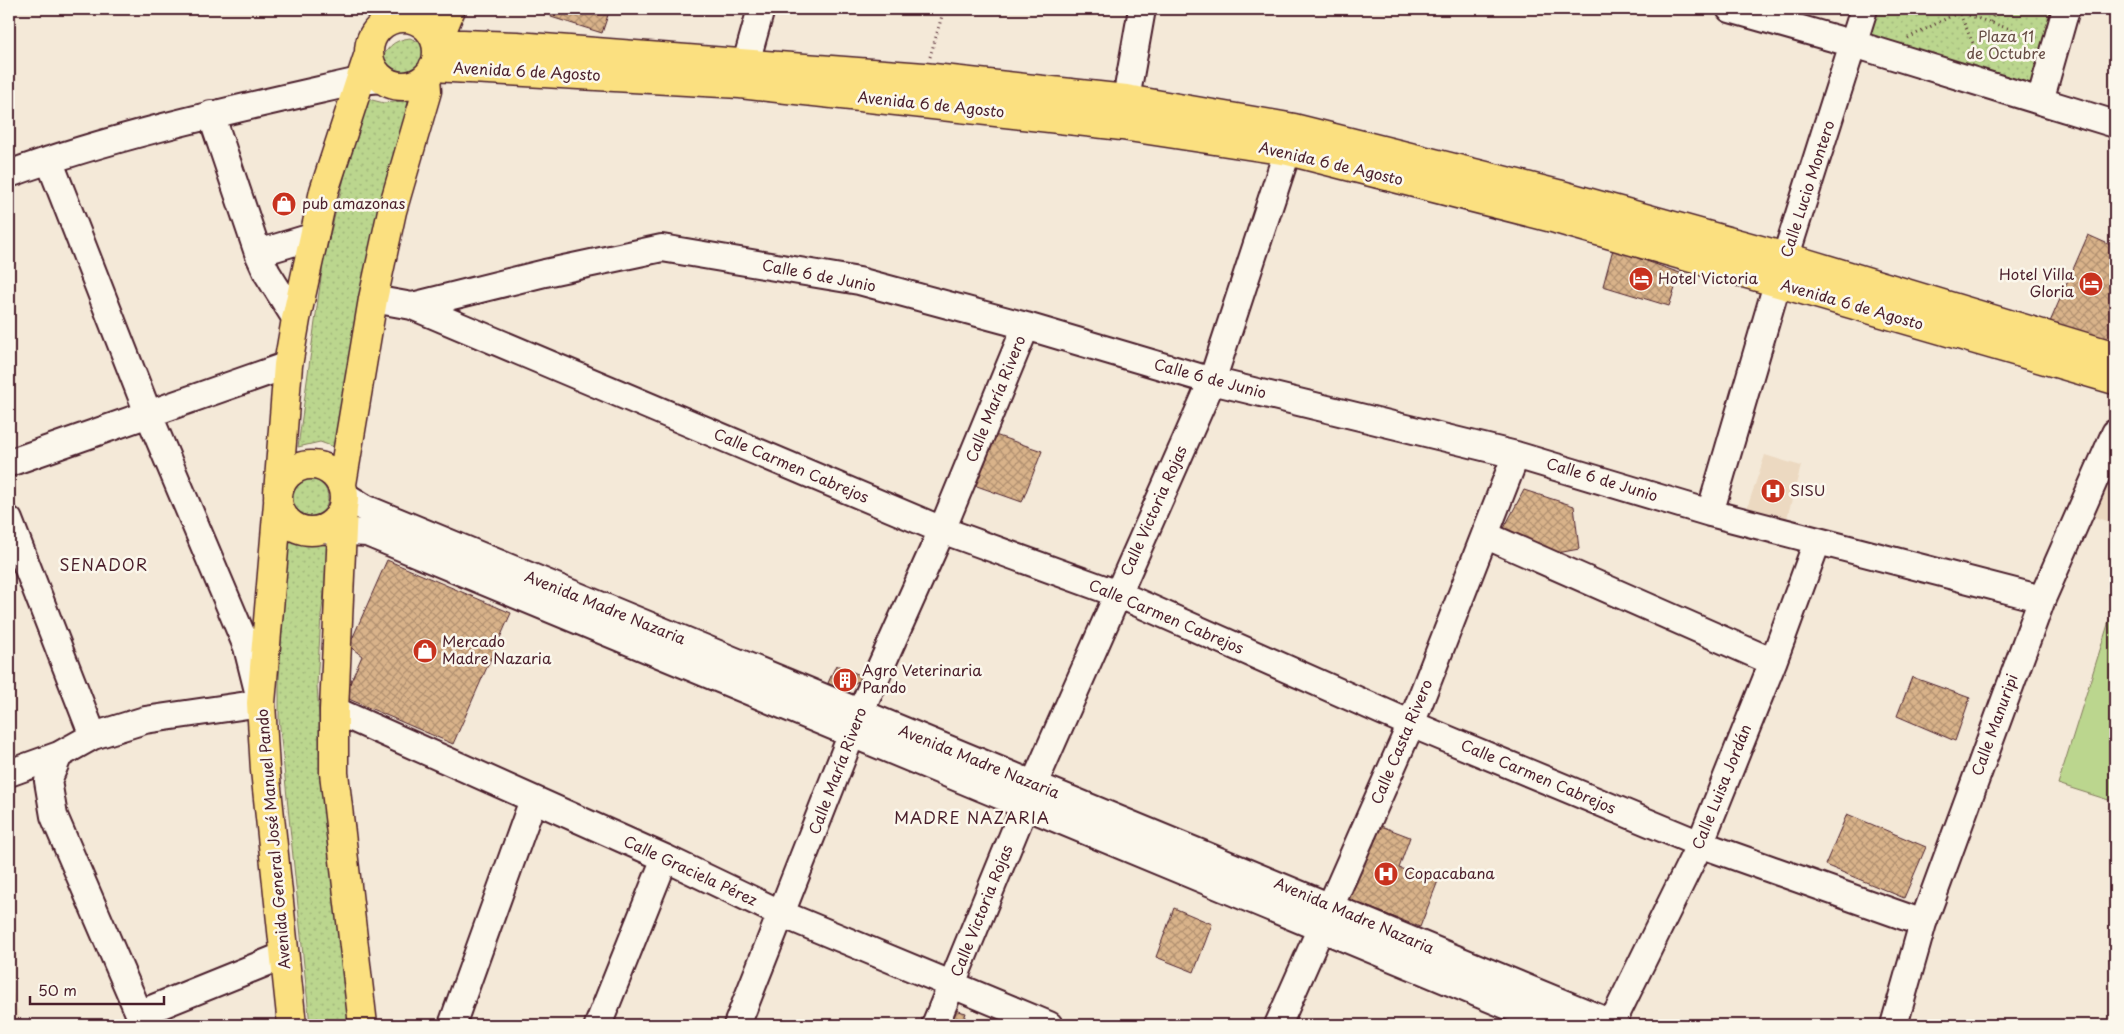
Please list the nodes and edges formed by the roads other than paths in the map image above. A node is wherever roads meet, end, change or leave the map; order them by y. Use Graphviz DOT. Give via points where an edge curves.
graph roads {
  1 [pos="451,9"];
  2 [pos="760,9"];
  3 [pos="1142,9"];
  4 [pos="1730,9"];
  5 [pos="1864,9"];
  6 [pos="2066,9"];
  7 [pos="385,24"];
  8 [pos="1854,44"];
  9 [pos="432,62"];
  10 [pos="743,73"];
  11 [pos="371,80"];
  12 [pos="1126,99"];
  13 [pos="2040,101"];
  14 [pos="211,114"];
  15 [pos="2115,124"];
  16 [pos="1291,139"];
  17 [pos="49,160"];
  18 [pos="9,174"];
  19 [pos="315,236"];
  20 [pos="258,253"];
  21 [pos="1786,257"];
  22 [pos="1777,284"];
  23 [pos="373,299"];
  24 [pos="412,306"];
  25 [pos="296,318"];
  26 [pos="1026,326"];
  27 [pos="2115,356"];
  28 [pos="288,364"];
  29 [pos="2115,380"];
  30 [pos="1212,381"];
  31 [pos="148,413"];
  32 [pos="2115,433"];
  33 [pos="1516,455"];
  34 [pos="9,463"];
  35 [pos="278,498"];
  36 [pos="338,510"];
  37 [pos="1710,513"];
  38 [pos="9,520"];
  39 [pos="942,530"];
  40 [pos="1485,535"];
  41 [pos="1817,542"];
  42 [pos="1118,594"];
  43 [pos="2042,599"];
  44 [pos="1773,662"];
  45 [pos="261,703"];
  46 [pos="334,710"];
  47 [pos="856,723"];
  48 [pos="1411,724"];
  49 [pos="93,736"];
  50 [pos="59,755"];
  51 [pos="9,773"];
  52 [pos="1030,795"];
  53 [pos="533,800"];
  54 [pos="1700,844"];
  55 [pos="665,858"];
  56 [pos="782,914"];
  57 [pos="1325,917"];
  58 [pos="1923,922"];
  59 [pos="285,954"];
  60 [pos="952,984"];
  61 [pos="142,1020"];
  62 [pos="292,1025"];
  63 [pos="363,1025"];
  64 [pos="452,1025"];
  65 [pos="598,1025"];
  66 [pos="737,1025"];
  67 [pos="935,1025"];
  68 [pos="1049,1025"];
  69 [pos="1278,1025"];
  70 [pos="1554,1025"];
  71 [pos="1613,1025"];
  72 [pos="1894,1025"];
  1 -- 9 [label="main road"];
  2 -- 10 [label="street"];
  3 -- 12 [label="street"];
  4 -- 8 [label="street"];
  5 -- 8 [label="street, Calle Lucio Montero"];
  6 -- 13 [label="street"];
  7 -- 9 [label="main road" via="416,20 427,26"];
  7 -- 11 [label="main road, Avenida General José Manuel Pando"];
  8 -- 13 [label="street"];
  8 -- 21 [label="street, Calle Lucio Montero"];
  9 -- 10 [label="main road, Avenida 6 de Agosto"];
  9 -- 11 [label="main road" via="409,86"];
  9 -- 23 [label="main road" via="427,91 392,211"];
  10 -- 12 [label="main road, Avenida 6 de Agosto" via="924,77"];
  10 -- 16 [label="main road, Avenida 6 de Agosto" via="1122,126"];
  11 -- 14 [label="street"];
  11 -- 19 [label="main road, Avenida General José Manuel Pando" via="324,191"];
  12 -- 16 [label="main road, Avenida 6 de Agosto"];
  13 -- 15 [label="street"];
  14 -- 17 [label="street"];
  14 -- 20 [label="street"];
  16 -- 21 [label="main road, Avenida 6 de Agosto" via="1558,194"];
  16 -- 22 [label="main road, Avenida 6 de Agosto"];
  16 -- 30 [label="street, Calle Victoria Rojas"];
  17 -- 18 [label="street"];
  17 -- 31 [label="street"];
  19 -- 20 [label="street"];
  19 -- 25 [label="main road, Avenida General José Manuel Pando"];
  20 -- 25 [label="street" via="267,274"];
  21 -- 22 [label="street, Calle Lucio Montero"];
  21 -- 27 [label="main road, Avenida 6 de Agosto"];
  22 -- 29 [label="main road, Avenida 6 de Agosto"];
  22 -- 37 [label="street, Calle Lucio Montero"];
  23 -- 24 [label="street, Calle 6 de Junio"];
  23 -- 36 [label="main road"];
  24 -- 26 [label="street, Calle 6 de Junio" via="662,248 859,281"];
  24 -- 39 [label="street, Calle Carmen Cabrejos"];
  25 -- 28 [label="main road, Avenida General José Manuel Pando"];
  26 -- 30 [label="street, Calle 6 de Junio"];
  26 -- 39 [label="street, Calle María Rivero"];
  28 -- 31 [label="street"];
  28 -- 35 [label="main road, Avenida General José Manuel Pando"];
  30 -- 33 [label="street, Calle 6 de Junio"];
  30 -- 42 [label="street, Calle Victoria Rojas"];
  31 -- 34 [label="street"];
  31 -- 45 [label="street" via="247,647"];
  32 -- 43 [label="street, Calle Manuripi"];
  33 -- 37 [label="street, Calle 6 de Junio"];
  33 -- 40 [label="street, Calle Casta Rivero"];
  35 -- 36 [label="main road" via="281,513 288,522 308,531"];
  35 -- 36 [label="main road" via="287,475 315,465 335,475"];
  35 -- 45 [label="main road, Avenida General José Manuel Pando"];
  36 -- 46 [label="main road"];
  36 -- 47 [label="street, Avenida Madre Nazaria" via="367,533"];
  36 -- 47 [label="street, Avenida Madre Nazaria" via="365,508"];
  37 -- 41 [label="street, Calle 6 de Junio"];
  38 -- 49 [label="street"];
  39 -- 42 [label="street, Calle Carmen Cabrejos"];
  39 -- 47 [label="street, Calle María Rivero"];
  40 -- 44 [label="street"];
  40 -- 48 [label="street, Calle Casta Rivero"];
  41 -- 43 [label="street, Calle 6 de Junio"];
  41 -- 44 [label="street, Calle Luisa Jordán"];
  42 -- 48 [label="street, Calle Carmen Cabrejos"];
  42 -- 52 [label="street, Calle Victoria Rojas"];
  43 -- 58 [label="street, Calle Manuripi"];
  44 -- 54 [label="street, Calle Luisa Jordán"];
  45 -- 49 [label="street" via="145,720"];
  45 -- 59 [label="main road, Avenida General José Manuel Pando"];
  46 -- 53 [label="street, Calle Graciela Pérez"];
  46 -- 63 [label="main road" via="334,773"];
  47 -- 52 [label="street, Avenida Madre Nazaria"];
  47 -- 56 [label="street, Calle María Rivero"];
  48 -- 54 [label="street, Calle Carmen Cabrejos"];
  48 -- 57 [label="street, Calle Casta Rivero"];
  49 -- 50 [label="street"];
  50 -- 51 [label="street"];
  50 -- 61 [label="street" via="48,781 54,816"];
  52 -- 57 [label="street, Avenida Madre Nazaria"];
  52 -- 60 [label="street, Calle Victoria Rojas"];
  53 -- 55 [label="street, Calle Graciela Pérez"];
  53 -- 64 [label="street"];
  54 -- 58 [label="street, Calle Carmen Cabrejos"];
  54 -- 71 [label="street, Calle Luisa Jordán"];
  55 -- 56 [label="street, Calle Graciela Pérez"];
  55 -- 65 [label="street"];
  56 -- 60 [label="street, Calle Graciela Pérez"];
  56 -- 66 [label="street, Calle María Rivero"];
  57 -- 69 [label="street, Calle Casta Rivero"];
  57 -- 70 [label="street, Avenida Madre Nazaria"];
  57 -- 71 [label="street, Avenida Madre Nazaria"];
  58 -- 72 [label="street, Calle Manuripi"];
  59 -- 61 [label="street"];
  59 -- 62 [label="main road, Avenida General José Manuel Pando"];
  60 -- 67 [label="street, Calle Victoria Rojas"];
  60 -- 68 [label="street, Calle Graciela Pérez"];
}
